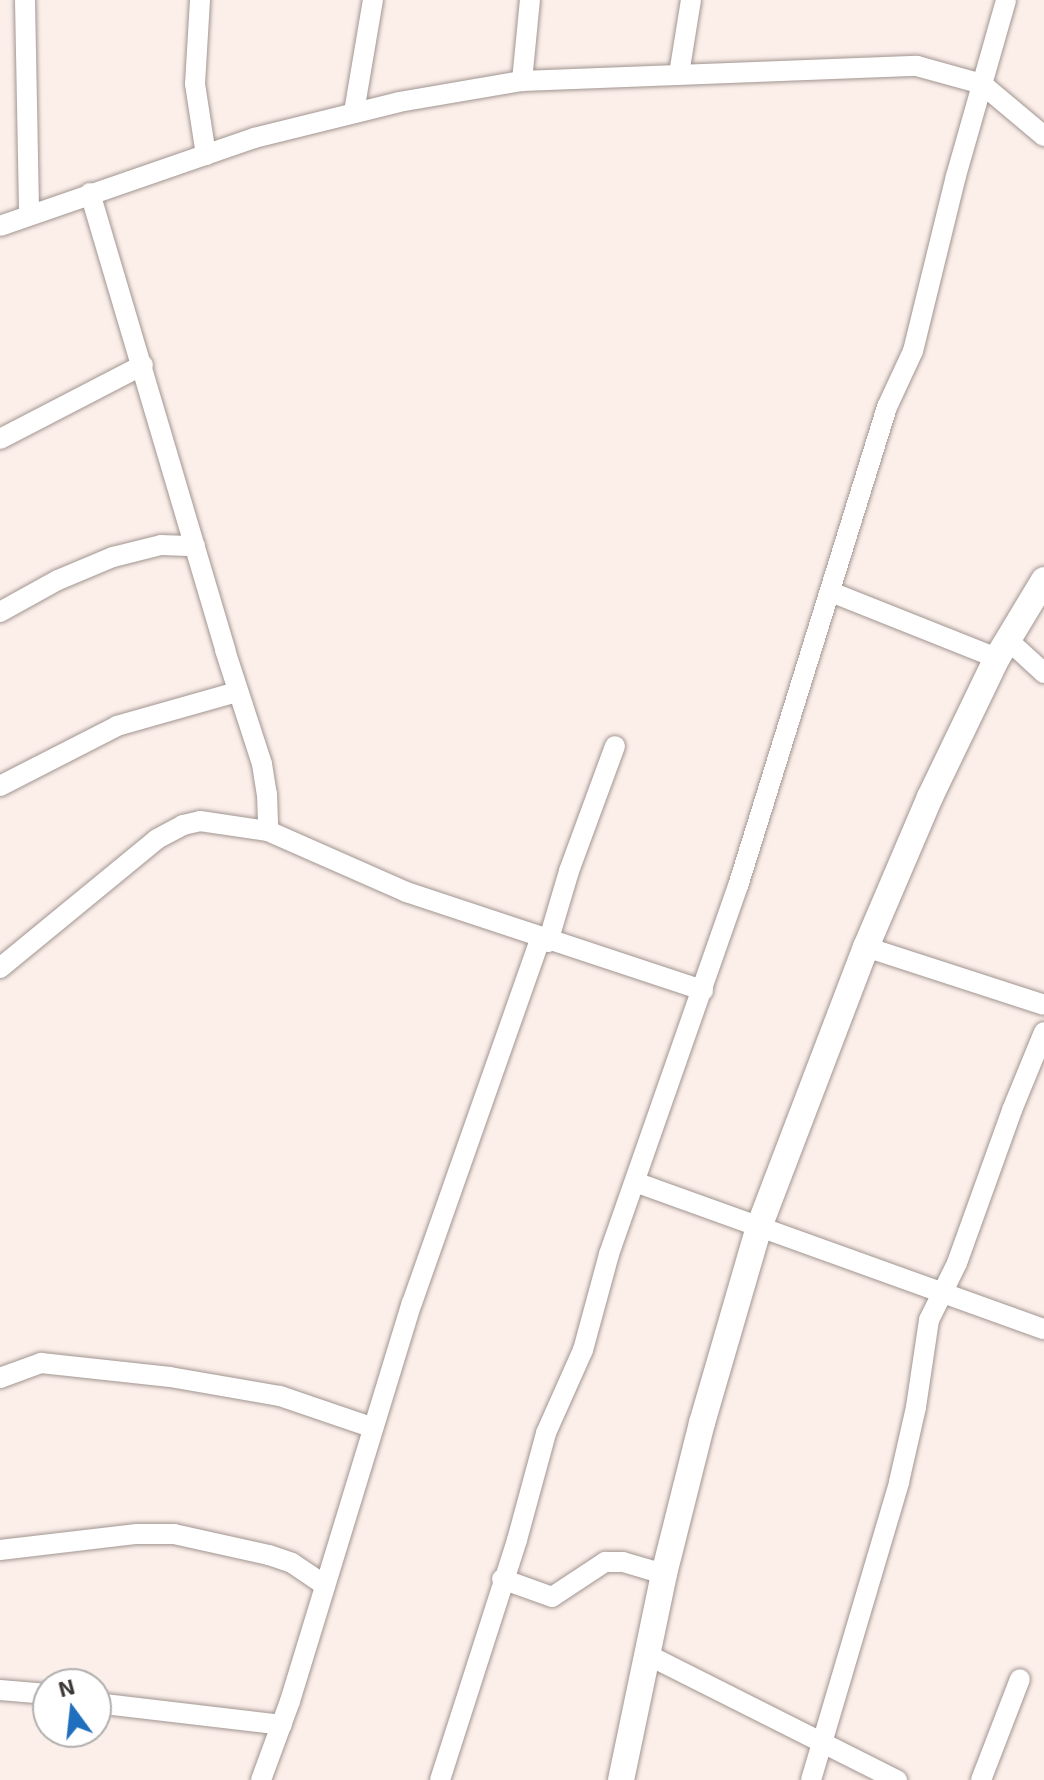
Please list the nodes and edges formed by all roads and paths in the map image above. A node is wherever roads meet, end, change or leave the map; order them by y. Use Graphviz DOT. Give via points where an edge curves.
graph roads {
  1 [pos="25,0"];
  2 [pos="200,0"];
  3 [pos="373,0"];
  4 [pos="530,0"];
  5 [pos="691,0"];
  6 [pos="1006,0"];
  7 [pos="679,74"];
  8 [pos="522,81"];
  9 [pos="982,84"];
  10 [pos="354,112"];
  11 [pos="1044,136"];
  12 [pos="206,155"];
  13 [pos="90,193"];
  14 [pos="29,215"];
  15 [pos="0,226"];
  16 [pos="143,365"];
  17 [pos="0,439"];
  18 [pos="195,546"];
  19 [pos="1044,580"];
  20 [pos="831,592"];
  21 [pos="0,612"];
  22 [pos="1002,649"];
  23 [pos="1044,673"];
  24 [pos="237,692"];
  25 [pos="615,746"];
  26 [pos="0,786"];
  27 [pos="268,831"];
  28 [pos="544,941"];
  29 [pos="866,947"];
  30 [pos="0,968"];
  31 [pos="703,990"];
  32 [pos="1044,1004"];
  33 [pos="1044,1032"];
  34 [pos="635,1182"];
  35 [pos="759,1227"];
  36 [pos="940,1293"];
  37 [pos="1044,1329"];
  38 [pos="0,1378"];
  39 [pos="371,1427"];
  40 [pos="0,1550"];
  41 [pos="664,1574"];
  42 [pos="502,1579"];
  43 [pos="325,1585"];
  44 [pos="648,1655"];
  45 [pos="1020,1679"];
  46 [pos="0,1690"];
  47 [pos="32,1693"];
  48 [pos="112,1705"];
  49 [pos="282,1725"];
  50 [pos="820,1741"];
  51 [pos="261,1780"];
  52 [pos="440,1780"];
  53 [pos="621,1780"];
  54 [pos="811,1780"];
  55 [pos="897,1780"];
  56 [pos="981,1780"];
  1 -- 14 [label="street"];
  2 -- 12 [label="street" via="195,84"];
  3 -- 10 [label="street"];
  4 -- 8 [label="street"];
  5 -- 7 [label="street"];
  6 -- 9 [label="street"];
  7 -- 8 [label="street"];
  7 -- 9 [label="street" via="893,64 942,70"];
  8 -- 10 [label="street"];
  9 -- 11 [label="street"];
  9 -- 20 [label="street" via="913,351 887,407"];
  10 -- 12 [label="street"];
  12 -- 13 [label="street"];
  13 -- 14 [label="street"];
  13 -- 16 [label="street"];
  14 -- 15 [label="street"];
  16 -- 17 [label="street"];
  16 -- 18 [label="street"];
  18 -- 21 [label="street" via="161,545 113,557"];
  18 -- 24 [label="street"];
  19 -- 22 [label="main road"];
  20 -- 22 [label="street"];
  20 -- 31 [label="street"];
  22 -- 23 [label="street"];
  22 -- 29 [label="main road" via="930,797"];
  24 -- 26 [label="street" via="117,726"];
  24 -- 27 [label="street" via="266,778"];
  25 -- 28 [label="street"];
  27 -- 28 [label="street" via="381,882"];
  27 -- 30 [label="street" via="200,821 169,831"];
  28 -- 31 [label="street"];
  28 -- 39 [label="street"];
  29 -- 32 [label="street"];
  29 -- 35 [label="main road"];
  31 -- 34 [label="street"];
  33 -- 36 [label="street" via="957,1263"];
  34 -- 35 [label="street"];
  34 -- 42 [label="street" via="583,1350 546,1433"];
  35 -- 36 [label="street"];
  35 -- 41 [label="main road"];
  36 -- 37 [label="street"];
  36 -- 50 [label="street" via="929,1320 916,1407 886,1533"];
  38 -- 39 [label="street" via="41,1363 170,1377 280,1396"];
  39 -- 43 [label="street"];
  40 -- 43 [label="street" via="174,1534 269,1555"];
  41 -- 42 [label="street" via="605,1562 552,1597"];
  41 -- 44 [label="main road"];
  42 -- 52 [label="street"];
  43 -- 49 [label="street"];
  44 -- 50 [label="street"];
  44 -- 53 [label="main road"];
  45 -- 56 [label="street"];
  46 -- 47 [label="street"];
  48 -- 49 [label="street"];
  49 -- 51 [label="street"];
  50 -- 54 [label="street"];
  50 -- 55 [label="street"];
}
